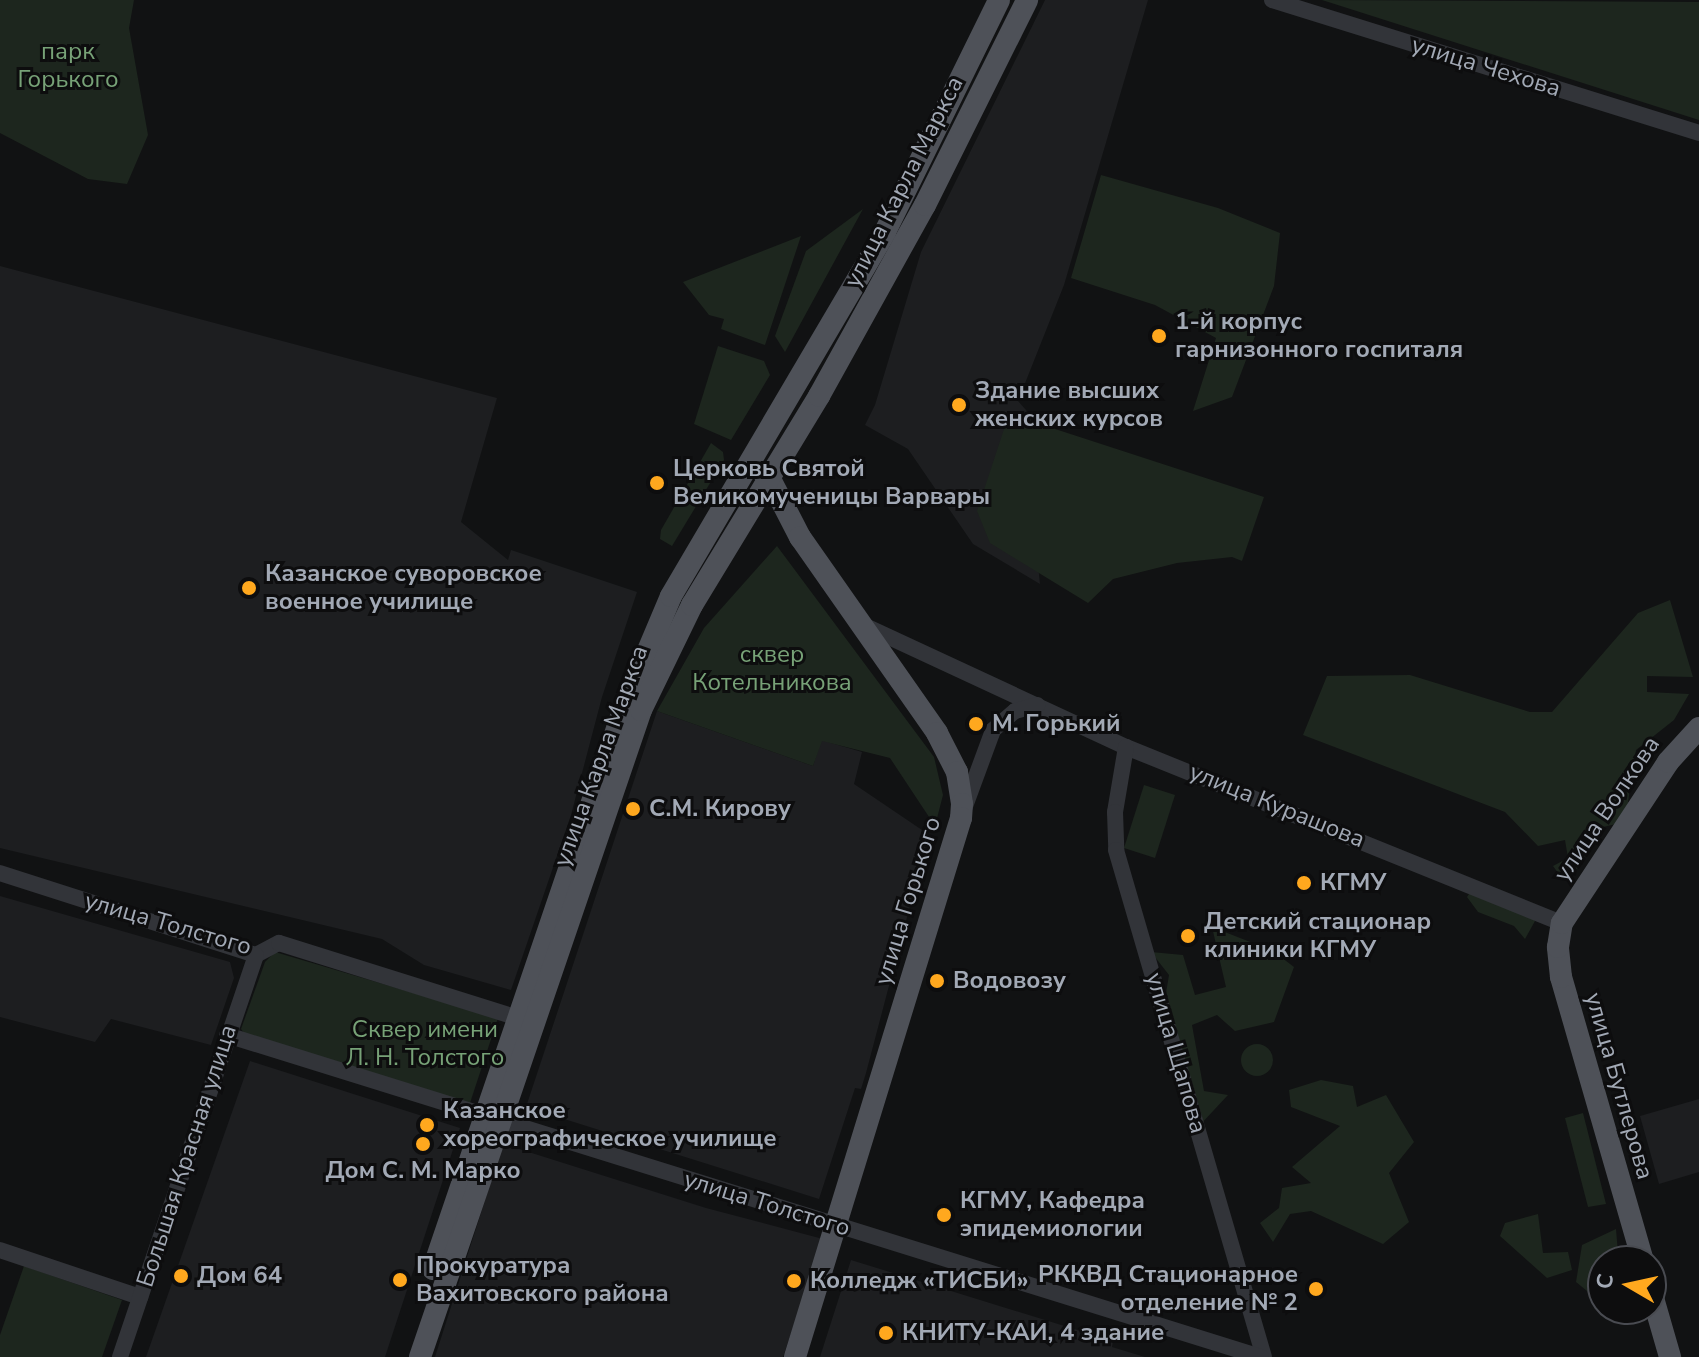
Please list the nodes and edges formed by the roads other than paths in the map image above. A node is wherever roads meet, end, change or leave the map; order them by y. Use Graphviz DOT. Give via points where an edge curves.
graph roads {
  1 [pos="999,0"];
  2 [pos="1027,0"];
  3 [pos="1272,0"];
  4 [pos="1699,133"];
  5 [pos="749,461"];
  6 [pos="769,477"];
  7 [pos="860,624"];
  8 [pos="1037,705"];
  9 [pos="1699,728"];
  10 [pos="1126,747"];
  11 [pos="961,818"];
  12 [pos="0,873"];
  13 [pos="1562,923"];
  14 [pos="256,955"];
  15 [pos="518,1018"];
  16 [pos="227,1035"];
  17 [pos="492,1118"];
  18 [pos="836,1225"];
  19 [pos="1638,1245"];
  20 [pos="0,1250"];
  21 [pos="140,1297"];
  22 [pos="1661,1325"];
  23 [pos="120,1357"];
  24 [pos="404,1357"];
  25 [pos="420,1357"];
  26 [pos="795,1357"];
  27 [pos="1263,1357"];
  28 [pos="1670,1357"];
  1 -- 5 [label="main road, улица Карла Маркса" via="885,232"];
  2 -- 6 [label="main road, улица Карла Маркса" via="925,205"];
  3 -- 4 [label="street, улица Чехова"];
  5 -- 6 [label="main road, улица Горького"];
  5 -- 15 [label="main road, улица Карла Маркса" via="671,596 625,705"];
  6 -- 7 [label="main road, улица Горького" via="800,537"];
  6 -- 17 [label="main road, улица Карла Маркса" via="692,605 641,710"];
  7 -- 8 [label="street, улица Курашова"];
  7 -- 11 [label="main road, улица Горького" via="937,733 957,772"];
  8 -- 10 [label="street, улица Курашова"];
  8 -- 11 [label="street" via="1015,711 993,730"];
  9 -- 13 [label="main road, улица Волкова" via="1668,762"];
  10 -- 13 [label="street, улица Курашова"];
  10 -- 27 [label="street, улица Щапова" via="1115,812 1116,850"];
  11 -- 18 [label="main road, улица Горького"];
  12 -- 14 [label="street, улица Толстого"];
  13 -- 19 [label="main road, улица Бутлерова" via="1561,977"];
  14 -- 15 [label="street, улица Толстого" via="279,943"];
  14 -- 16 [label="street, Большая Красная улица"];
  15 -- 17 [label="main road, улица Карла Маркса"];
  16 -- 17 [label="street, улица Толстого"];
  16 -- 21 [label="street, Большая Красная улица"];
  17 -- 18 [label="street, улица Толстого"];
  17 -- 24 [label="main road, улица Карла Маркса"];
  17 -- 25 [label="main road, улица Карла Маркса"];
  18 -- 26 [label="main road, улица Горького"];
  18 -- 27 [label="street, улица Толстого"];
  20 -- 21 [label="street"];
  21 -- 23 [label="street, Большая Красная улица"];
  22 -- 28 [label="main road"];
}
